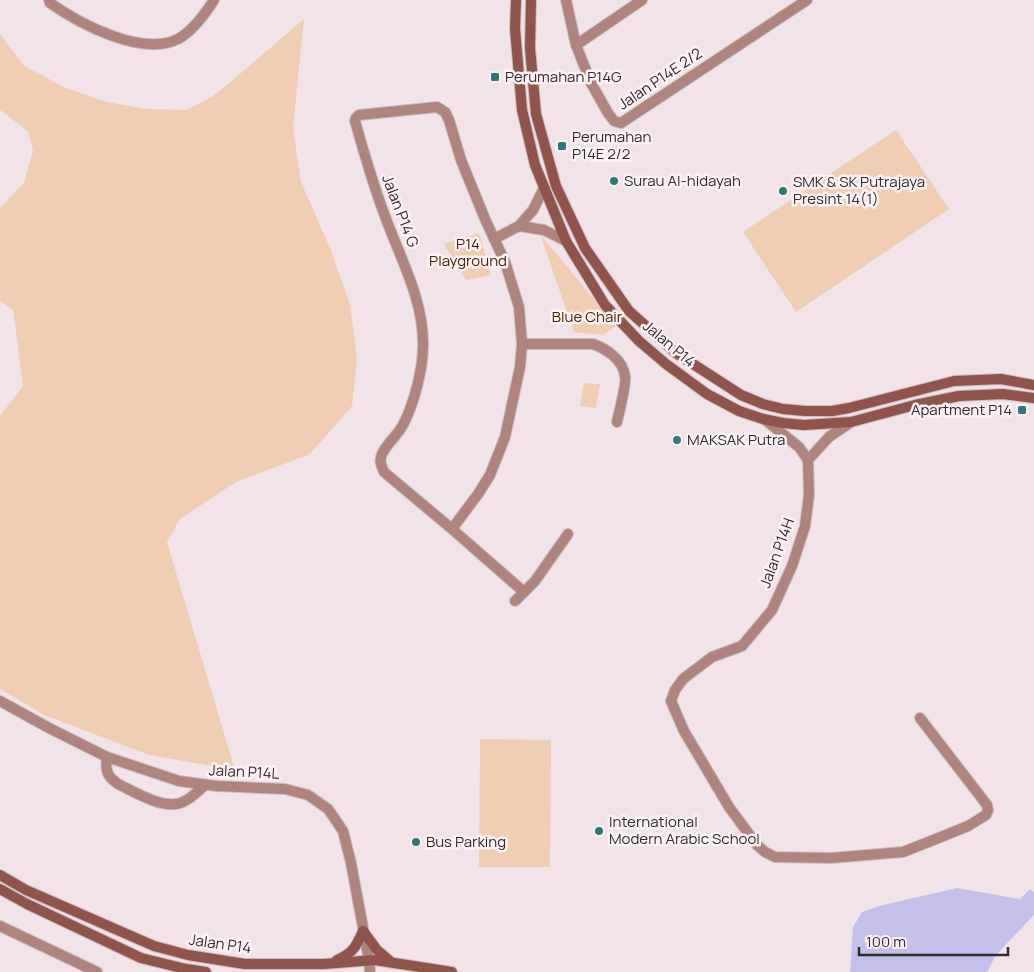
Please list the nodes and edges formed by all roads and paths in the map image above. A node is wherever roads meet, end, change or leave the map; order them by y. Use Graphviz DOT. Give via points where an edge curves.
graph roads {
  1 [pos="49,0"];
  2 [pos="214,0"];
  3 [pos="516,0"];
  4 [pos="531,0"];
  5 [pos="566,0"];
  6 [pos="642,0"];
  7 [pos="807,0"];
  8 [pos="576,44"];
  9 [pos="544,188"];
  10 [pos="520,226"];
  11 [pos="494,239"];
  12 [pos="566,241"];
  13 [pos="522,344"];
  14 [pos="1034,386"];
  15 [pos="1034,398"];
  16 [pos="763,419"];
  17 [pos="617,422"];
  18 [pos="851,422"];
  19 [pos="808,460"];
  20 [pos="452,529"];
  21 [pos="568,534"];
  22 [pos="524,592"];
  23 [pos="515,600"];
  24 [pos="0,701"];
  25 [pos="920,718"];
  26 [pos="107,757"];
  27 [pos="205,784"];
  28 [pos="0,875"];
  29 [pos="0,889"];
  30 [pos="0,926"];
  31 [pos="363,931"];
  32 [pos="188,955"];
  33 [pos="369,960"];
  34 [pos="390,961"];
  35 [pos="324,964"];
  36 [pos="185,970"];
  37 [pos="97,972"];
  38 [pos="206,972"];
  39 [pos="370,972"];
  40 [pos="452,972"];
  1 -- 2 [label="street" via="67,14 114,37 149,45 179,39"];
  3 -- 9 [label="main road, Jalan P14" via="515,29 522,110"];
  4 -- 14 [label="main road, Jalan P14" via="530,48 536,114 556,186 586,248 629,311 676,353 741,395 783,409 832,411 954,381 1001,379"];
  5 -- 8 [label="street, Jalan P14E 2/2"];
  6 -- 8 [label="street"];
  7 -- 8 [label="street, Jalan P14E 2/2" via="621,123 614,121 608,113 591,83"];
  9 -- 10 [label="street"];
  9 -- 12 [label="main road, Jalan P14"];
  10 -- 11 [label="street"];
  10 -- 12 [label="street" via="544,230"];
  11 -- 13 [label="street, Jalan P14 G" via="519,307"];
  11 -- 20 [label="street, Jalan P14 G" via="444,112 437,107 356,118 372,180 417,302 423,346 421,367 404,424 382,454 380,463 384,472"];
  12 -- 16 [label="main road, Jalan P14" via="606,305 639,342 707,394"];
  13 -- 17 [label="street" via="593,344 617,360 626,377"];
  13 -- 20 [label="street, Jalan P14 G" via="505,437 490,475"];
  15 -- 18 [label="main road, Jalan P14" via="1002,394 959,396"];
  16 -- 18 [label="main road, Jalan P14" via="804,425"];
  16 -- 19 [label="street" via="798,446"];
  18 -- 19 [label="street" via="829,437"];
  19 -- 25 [label="street, Jalan P14H" via="810,495 806,521 792,566 772,610 742,646 712,656 683,679 671,701 684,731 729,807 765,852 775,857 830,858 903,852 968,826 986,814 987,805"];
  20 -- 22 [label="street, Jalan P14 G"];
  21 -- 22 [label="street"];
  22 -- 23 [label="street"];
  24 -- 26 [label="street, Jalan P14L"];
  26 -- 27 [label="street, Jalan P14L" via="179,781"];
  26 -- 27 [label="street" via="107,774 112,780 166,805 183,802"];
  27 -- 31 [label="street, Jalan P14L" via="285,789 308,795 328,809 343,832"];
  28 -- 32 [label="main road, Jalan P14" via="26,890 154,946"];
  29 -- 36 [label="main road, Jalan P14" via="141,958"];
  30 -- 37 [label="street"];
  31 -- 33 [label="street, Jalan P14L"];
  31 -- 34 [label="main road"];
  31 -- 35 [label="main road" via="356,947 347,956"];
  32 -- 35 [label="main road, Jalan P14" via="245,964"];
  32 -- 36 [label="street"];
  33 -- 34 [label="main road, Jalan P14"];
  33 -- 35 [label="main road, Jalan P14"];
  33 -- 39 [label="street, Jalan P14L"];
  34 -- 40 [label="main road, Jalan P14"];
  36 -- 38 [label="main road, Jalan P14"];
}
